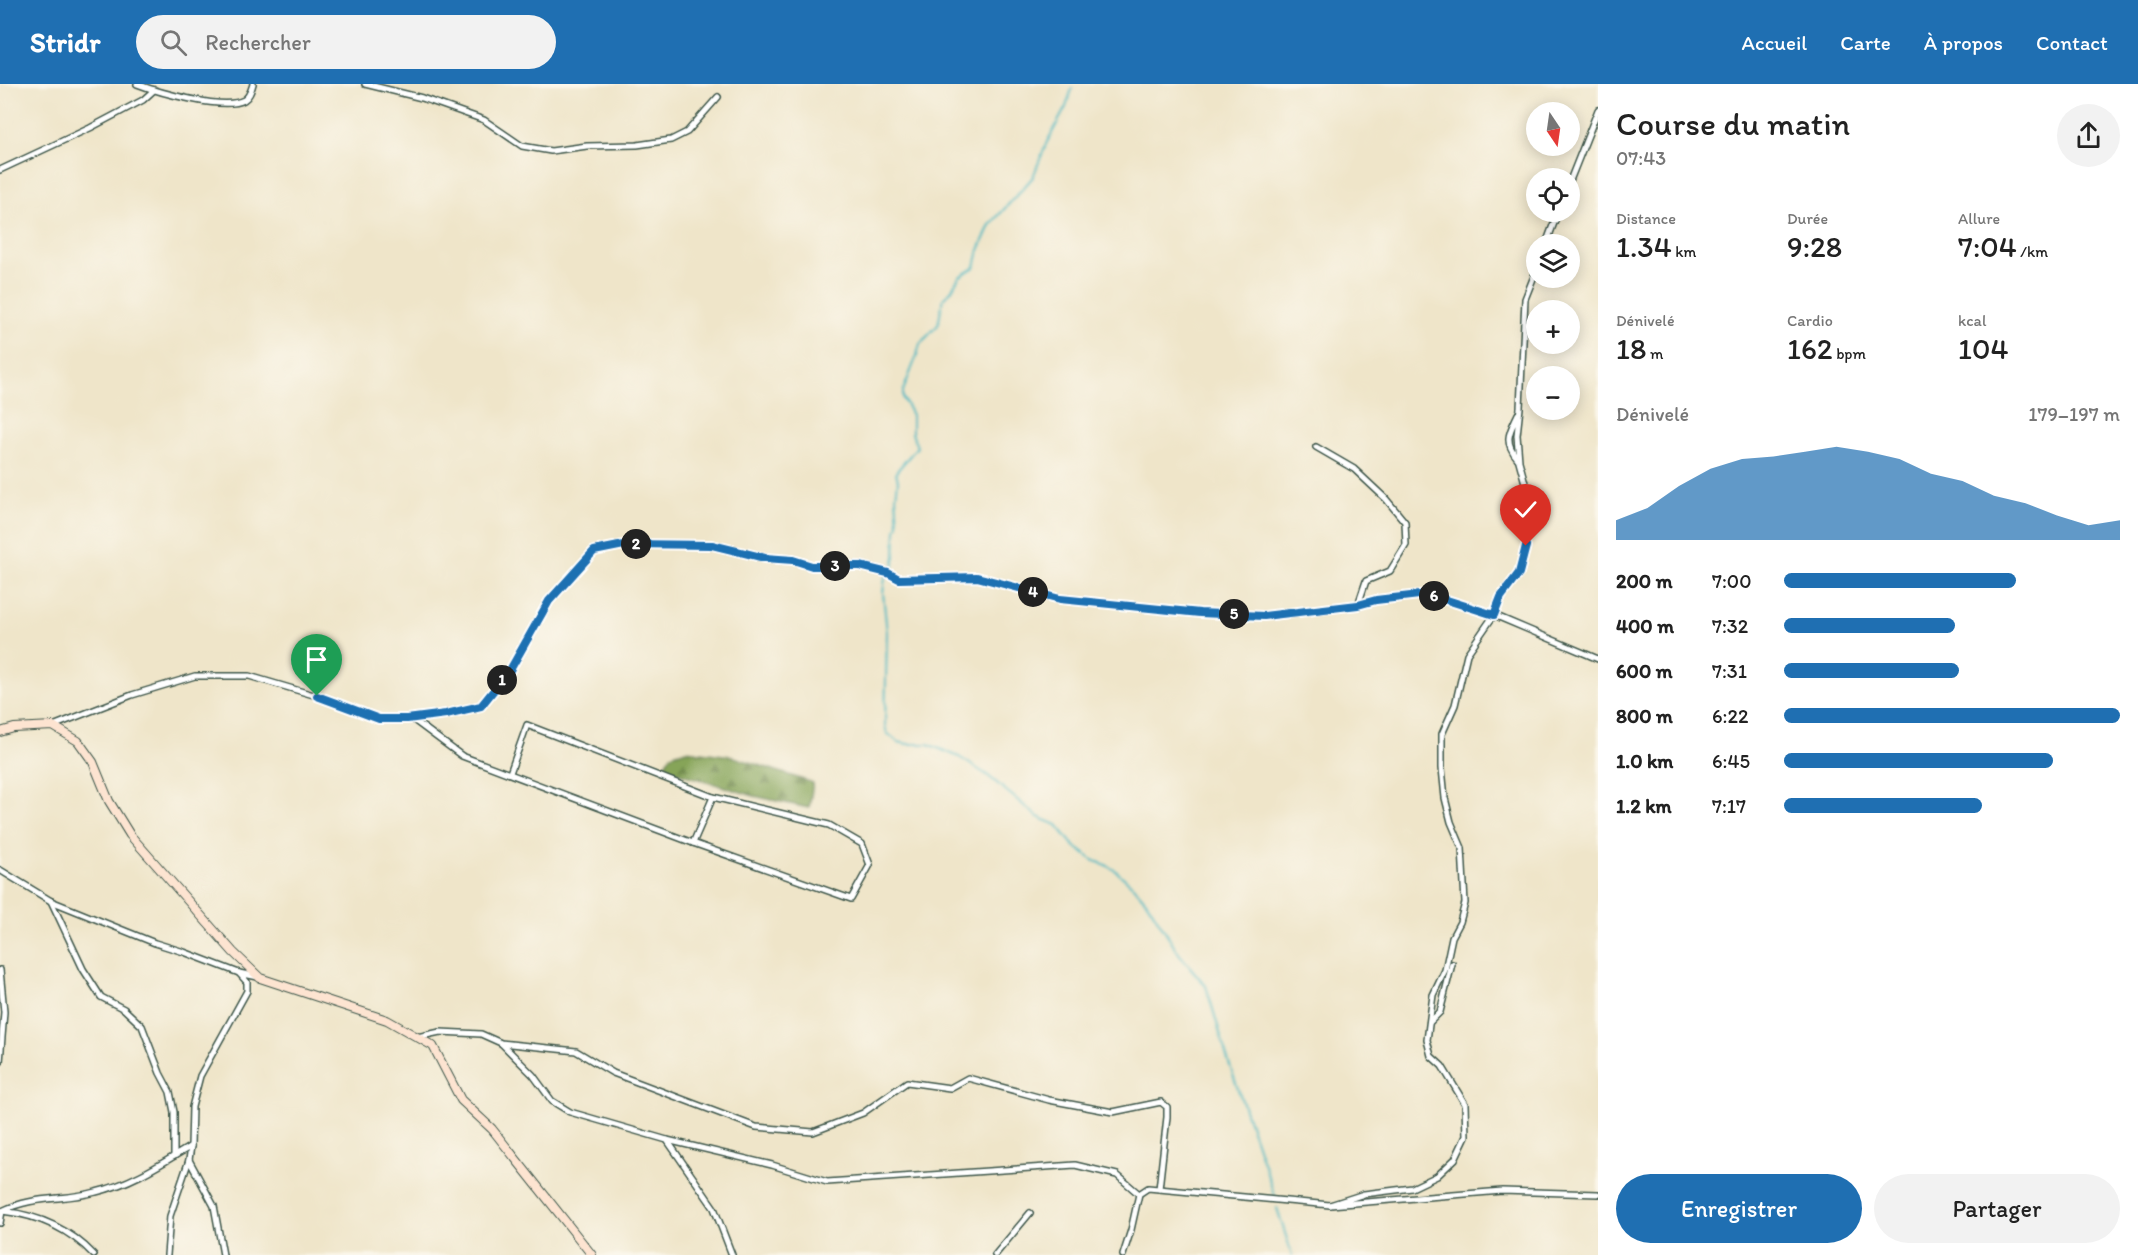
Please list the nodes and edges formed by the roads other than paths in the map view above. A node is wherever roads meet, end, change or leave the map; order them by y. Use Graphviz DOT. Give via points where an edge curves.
graph roads {
  1 [pos="137,84"];
  2 [pos="253,84"];
  3 [pos="365,84"];
  4 [pos="154,90"];
  5 [pos="718,97"];
  6 [pos="1598,110"];
  7 [pos="1575,168"];
  8 [pos="0,170"];
  9 [pos="1530,288"];
  10 [pos="1520,408"];
  11 [pos="1316,447"];
  12 [pos="1519,461"];
  13 [pos="1358,605"];
  14 [pos="1494,615"];
  15 [pos="1598,659"];
  16 [pos="411,718"];
  17 [pos="52,726"];
  18 [pos="0,732"];
  19 [pos="510,773"];
  20 [pos="713,797"];
  21 [pos="693,843"];
  22 [pos="0,870"];
  23 [pos="51,901"];
  24 [pos="1452,964"];
  25 [pos="0,970"];
  26 [pos="239,973"];
  27 [pos="260,978"];
  28 [pos="1429,1023"];
  29 [pos="417,1036"];
  30 [pos="501,1043"];
  31 [pos="0,1062"];
  32 [pos="667,1140"];
  33 [pos="191,1146"];
  34 [pos="174,1156"];
  35 [pos="189,1160"];
  36 [pos="1159,1189"];
  37 [pos="1138,1194"];
  38 [pos="1598,1194"];
  39 [pos="1330,1205"];
  40 [pos="1,1211"];
  41 [pos="1030,1214"];
  42 [pos="0,1223"];
  43 [pos="94,1255"];
  44 [pos="167,1255"];
  45 [pos="223,1255"];
  46 [pos="592,1255"];
  47 [pos="732,1255"];
  48 [pos="995,1255"];
  49 [pos="1123,1255"];
  1 -- 4 [label="street"];
  2 -- 4 [label="street" via="250,95 234,104 182,98"];
  3 -- 5 [label="street" via="422,98 484,120 522,146 551,151 672,140 687,132"];
  4 -- 8 [label="street" via="111,117"];
  6 -- 7 [label="street"];
  9 -- 10 [label="street"];
  10 -- 12 [label="street"];
  10 -- 12 [label="street" via="1508,435 1510,450"];
  11 -- 13 [label="street" via="1354,469 1405,522 1406,545 1390,571 1366,581"];
  12 -- 14 [label="street" via="1525,483 1526,546 1519,573 1501,597"];
  13 -- 14 [label="street" via="1428,594"];
  13 -- 16 [label="street" via="1264,616 1200,613 1060,599 977,577 899,579 860,566 812,566 712,545 629,544 594,551 571,576 549,601 510,670 481,706"];
  14 -- 15 [label="street"];
  14 -- 28 [label="street" via="1467,654 1455,705 1442,734 1445,798 1462,848 1465,903 1434,995"];
  16 -- 17 [label="street" via="379,719 249,676 195,676"];
  16 -- 19 [label="street" via="462,756"];
  17 -- 18 [label="street"];
  17 -- 27 [label="street" via="78,741 130,835"];
  19 -- 20 [label="street" via="527,725"];
  19 -- 21 [label="street"];
  20 -- 21 [label="street"];
  20 -- 21 [label="street" via="830,825 862,844 870,865 851,900"];
  22 -- 23 [label="street"];
  23 -- 26 [label="street"];
  23 -- 34 [label="street" via="83,969 101,997 124,1009 142,1026 170,1092"];
  24 -- 28 [label="street" via="1440,1012"];
  25 -- 31 [label="street" via="4,1012"];
  26 -- 27 [label="street"];
  26 -- 33 [label="street" via="247,982 247,991 200,1076 192,1107"];
  27 -- 29 [label="street" via="387,1020"];
  28 -- 39 [label="street" via="1427,1040 1431,1056 1442,1066 1465,1104 1466,1136 1455,1159 1437,1176 1412,1188 1364,1194"];
  29 -- 30 [label="street" via="440,1032 481,1034"];
  29 -- 46 [label="street" via="434,1046 461,1100 492,1129"];
  30 -- 32 [label="street" via="552,1101 570,1112"];
  30 -- 36 [label="street" via="576,1051 613,1073 756,1127 813,1132 863,1113 907,1082 950,1088 968,1078 1113,1112 1161,1102 1167,1107 1167,1117"];
  32 -- 37 [label="street" via="827,1182 1075,1165 1117,1175"];
  32 -- 47 [label="street" via="714,1208"];
  33 -- 34 [label="street"];
  33 -- 35 [label="street"];
  34 -- 40 [label="street" via="138,1178 95,1193 33,1199"];
  35 -- 44 [label="street" via="170,1216"];
  35 -- 45 [label="street" via="214,1206"];
  36 -- 37 [label="street" via="1148,1188"];
  36 -- 39 [label="street"];
  37 -- 49 [label="street"];
  38 -- 39 [label="street" via="1503,1191"];
  40 -- 42 [label="street"];
  40 -- 43 [label="street" via="28,1214 55,1225"];
  41 -- 48 [label="street"];
}
